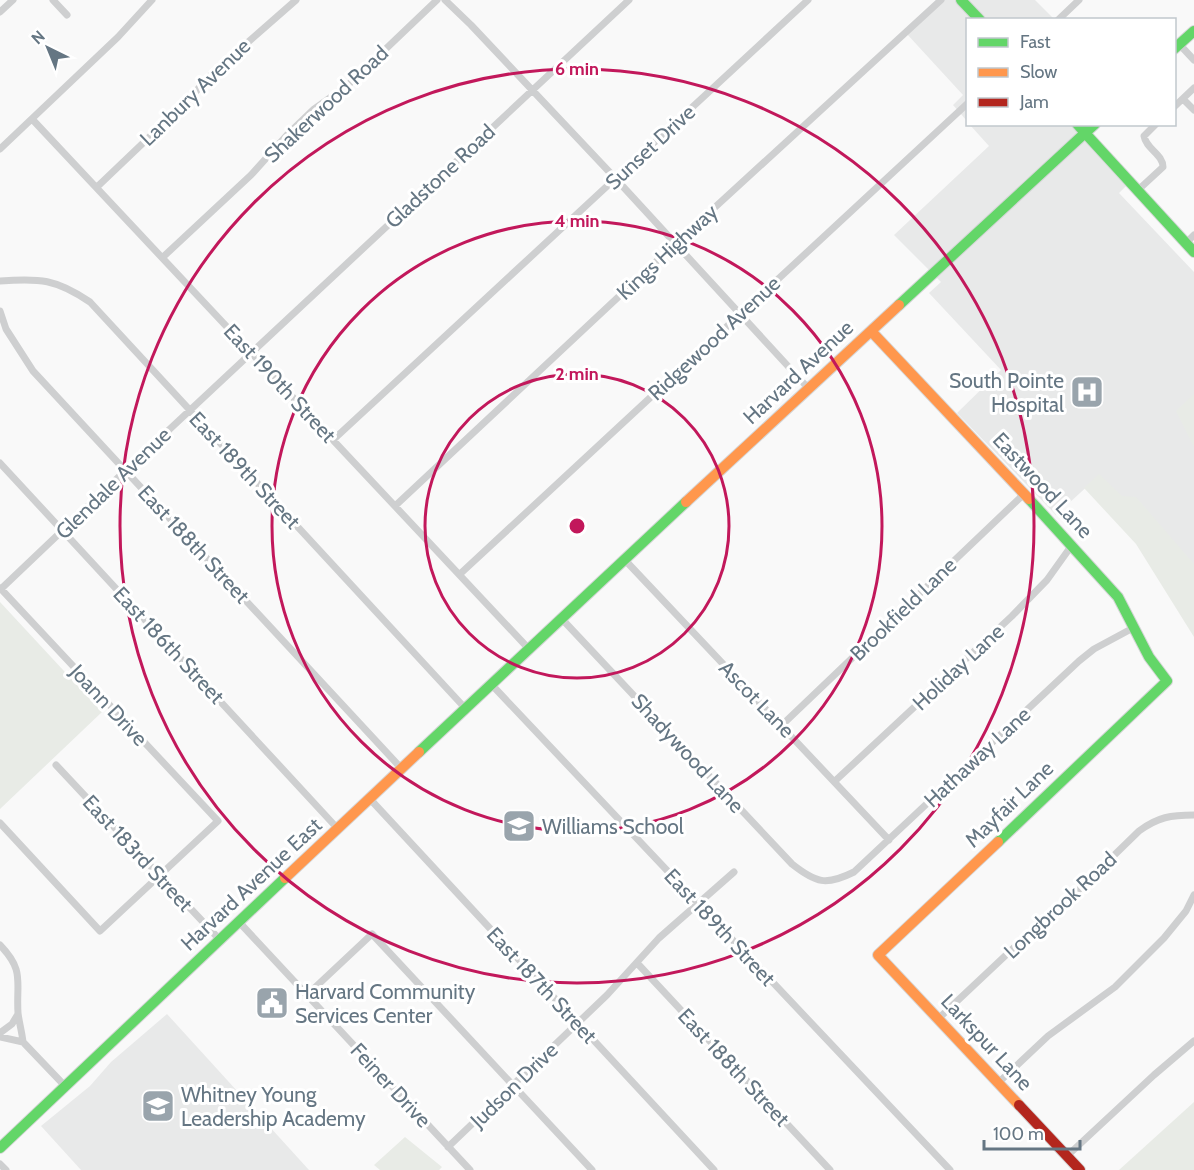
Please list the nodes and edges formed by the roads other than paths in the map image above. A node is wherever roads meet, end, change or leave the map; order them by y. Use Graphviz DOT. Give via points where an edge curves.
graph roads {
  1 [pos="13,0"];
  2 [pos="53,0"];
  3 [pos="152,0"];
  4 [pos="296,0"];
  5 [pos="437,0"];
  6 [pos="445,0"];
  7 [pos="629,0"];
  8 [pos="808,0"];
  9 [pos="941,0"];
  10 [pos="961,0"];
  11 [pos="1079,0"];
  12 [pos="0,12"];
  13 [pos="67,15"];
  14 [pos="978,18"];
  15 [pos="1060,18"];
  16 [pos="1194,31"];
  17 [pos="1177,47"];
  18 [pos="1194,60"];
  19 [pos="1194,88"];
  20 [pos="532,90"];
  21 [pos="1183,99"];
  22 [pos="966,105"];
  23 [pos="1176,105"];
  24 [pos="1194,110"];
  25 [pos="32,119"];
  26 [pos="1079,126"];
  27 [pos="1093,126"];
  28 [pos="1154,126"];
  29 [pos="1085,134"];
  30 [pos="0,149"];
  31 [pos="616,179"];
  32 [pos="97,187"];
  33 [pos="1137,191"];
  34 [pos="1190,239"];
  35 [pos="676,243"];
  36 [pos="1194,252"];
  37 [pos="163,257"];
  38 [pos="0,281"];
  39 [pos="0,311"];
  40 [pos="740,314"];
  41 [pos="871,331"];
  42 [pos="251,352"];
  43 [pos="809,389"];
  44 [pos="189,410"];
  45 [pos="333,440"];
  46 [pos="0,463"];
  47 [pos="126,470"];
  48 [pos="1024,494"];
  49 [pos="395,506"];
  50 [pos="63,530"];
  51 [pos="1072,544"];
  52 [pos="624,559"];
  53 [pos="460,574"];
  54 [pos="0,588"];
  55 [pos="561,618"];
  56 [pos="1133,628"];
  57 [pos="528,648"];
  58 [pos="1167,681"];
  59 [pos="491,684"];
  60 [pos="465,708"];
  61 [pos="782,725"];
  62 [pos="56,765"];
  63 [pos="401,768"];
  64 [pos="835,781"];
  65 [pos="370,799"];
  66 [pos="1194,815"];
  67 [pos="0,823"];
  68 [pos="338,829"];
  69 [pos="889,840"];
  70 [pos="734,872"];
  71 [pos="160,876"];
  72 [pos="820,882"];
  73 [pos="1194,896"];
  74 [pos="698,903"];
  75 [pos="238,922"];
  76 [pos="220,940"];
  77 [pos="0,945"];
  78 [pos="879,955"];
  79 [pos="638,964"];
  80 [pos="307,995"];
  81 [pos="18,1014"];
  82 [pos="938,1019"];
  83 [pos="578,1024"];
  84 [pos="0,1035"];
  85 [pos="1194,1041"];
  86 [pos="24,1042"];
  87 [pos="998,1083"];
  88 [pos="65,1086"];
  89 [pos="513,1086"];
  90 [pos="448,1147"];
  91 [pos="0,1148"];
  92 [pos="1067,1156"];
  93 [pos="0,1164"];
  94 [pos="6,1170"];
  95 [pos="470,1170"];
  96 [pos="592,1170"];
  97 [pos="714,1170"];
  98 [pos="830,1170"];
  99 [pos="950,1170"];
  100 [pos="1080,1170"];
  1 -- 12 [label="street"];
  2 -- 13 [label="street"];
  3 -- 25 [label="street"];
  4 -- 32 [label="street, Lanbury Avenue" via="213,73"];
  5 -- 37 [label="street, Shakerwood Road" via="348,85 286,135 251,175"];
  6 -- 20 [label="street"];
  7 -- 20 [label="street, Gladstone Road"];
  8 -- 31 [label="street, Sunset Drive"];
  9 -- 35 [label="street, Kings Highway"];
  10 -- 14 [label="main road"];
  11 -- 15 [label="street"];
  16 -- 17 [label="main road"];
  17 -- 18 [label="street"];
  19 -- 21 [label="street"];
  20 -- 31 [label="street"];
  20 -- 42 [label="street, Gladstone Road"];
  21 -- 23 [label="street"];
  21 -- 24 [label="street"];
  22 -- 40 [label="street, Ridgewood Avenue"];
  25 -- 30 [label="street"];
  25 -- 32 [label="street, East 190th Street"];
  26 -- 29 [label="main road"];
  27 -- 29 [label="main road, Harvard Avenue"];
  28 -- 33 [label="street" via="1144,136 1145,141 1164,163 1163,167"];
  29 -- 33 [label="main road"];
  29 -- 41 [label="main road, Harvard Avenue"];
  31 -- 35 [label="street"];
  31 -- 45 [label="street, Sunset Drive"];
  32 -- 37 [label="street, East 190th Street"];
  33 -- 34 [label="main road"];
  34 -- 36 [label="main road"];
  35 -- 40 [label="street"];
  35 -- 49 [label="street, Kings Highway"];
  37 -- 42 [label="street, East 190th Street"];
  38 -- 44 [label="street, East 189th Street" via="42,280 73,290 90,302"];
  39 -- 47 [label="street, East 188th Street" via="6,329 33,371"];
  40 -- 43 [label="street"];
  40 -- 53 [label="street, Ridgewood Avenue"];
  41 -- 43 [label="main road, Harvard Avenue"];
  41 -- 48 [label="main road, Eastwood Lane"];
  42 -- 44 [label="street, Glendale Avenue"];
  42 -- 45 [label="street, East 190th Street"];
  43 -- 52 [label="main road, Harvard Avenue"];
  44 -- 47 [label="street, Glendale Avenue"];
  44 -- 60 [label="street, East 189th Street"];
  45 -- 49 [label="street, East 190th Street"];
  46 -- 50 [label="street, East 186th Street"];
  47 -- 50 [label="street, Glendale Avenue"];
  47 -- 63 [label="street, East 188th Street"];
  48 -- 51 [label="main road, Eastwood Lane"];
  48 -- 61 [label="street, Brookfield Lane"];
  49 -- 53 [label="street, East 190th Street"];
  50 -- 54 [label="street, Glendale Avenue"];
  50 -- 68 [label="street, East 186th Street"];
  51 -- 56 [label="main road, Eastwood Lane" via="1113,590"];
  51 -- 64 [label="street, Holiday Lane" via="1047,580 1012,616"];
  52 -- 55 [label="main road, Harvard Avenue"];
  52 -- 61 [label="street, Ascot Lane"];
  53 -- 57 [label="street, East 190th Street"];
  54 -- 71 [label="street, Joann Drive" via="218,821"];
  55 -- 57 [label="main road, Harvard Avenue"];
  55 -- 72 [label="street, Shadywood Lane" via="792,864"];
  56 -- 58 [label="main road, Eastwood Lane"];
  56 -- 69 [label="street, Hathaway Lane" via="1079,660"];
  57 -- 59 [label="main road, Harvard Avenue East"];
  58 -- 78 [label="main road, Mayfair Lane"];
  59 -- 60 [label="main road, Harvard Avenue East"];
  59 -- 74 [label="street, East 189th Street"];
  60 -- 63 [label="main road, Harvard Avenue East"];
  61 -- 64 [label="street, Ascot Lane"];
  62 -- 71 [label="street, East 183rd Street"];
  63 -- 65 [label="main road, Harvard Avenue East"];
  64 -- 69 [label="street, Ascot Lane"];
  65 -- 68 [label="main road, Harvard Avenue East"];
  65 -- 83 [label="street, East 187th Street"];
  66 -- 82 [label="street, Longbrook Road" via="1171,816 1151,822 1139,831"];
  67 -- 71 [label="street" via="100,931"];
  68 -- 75 [label="main road, Harvard Avenue East"];
  69 -- 72 [label="street, Hathaway Lane" via="854,872 839,880"];
  70 -- 74 [label="street, Judson Drive"];
  71 -- 76 [label="street, East 183rd Street"];
  73 -- 87 [label="street" via="1164,938 1115,987 1048,1036"];
  74 -- 79 [label="street, Judson Drive" via="659,938"];
  74 -- 99 [label="street, East 189th Street"];
  75 -- 76 [label="main road, Harvard Avenue East"];
  75 -- 80 [label="street, Feiner Drive"];
  76 -- 88 [label="main road, Harvard Avenue East"];
  77 -- 81 [label="street" via="12,958 19,976"];
  78 -- 82 [label="main road, Larkspur Lane"];
  79 -- 83 [label="street, Judson Drive"];
  79 -- 98 [label="street, East 188th Street"];
  80 -- 89 [label="street" via="372,934"];
  80 -- 90 [label="street, Feiner Drive"];
  81 -- 84 [label="street"];
  81 -- 86 [label="street"];
  82 -- 87 [label="main road, Larkspur Lane"];
  83 -- 89 [label="street, Judson Drive"];
  83 -- 97 [label="street, East 187th Street"];
  84 -- 86 [label="street"];
  85 -- 92 [label="street"];
  86 -- 88 [label="street"];
  87 -- 92 [label="main road, Larkspur Lane"];
  88 -- 91 [label="main road, Harvard Avenue East"];
  89 -- 90 [label="street, Judson Drive"];
  89 -- 96 [label="street"];
  90 -- 95 [label="street, Feiner Drive"];
  92 -- 100 [label="main road, Larkspur Lane"];
  93 -- 94 [label="street"];
}
